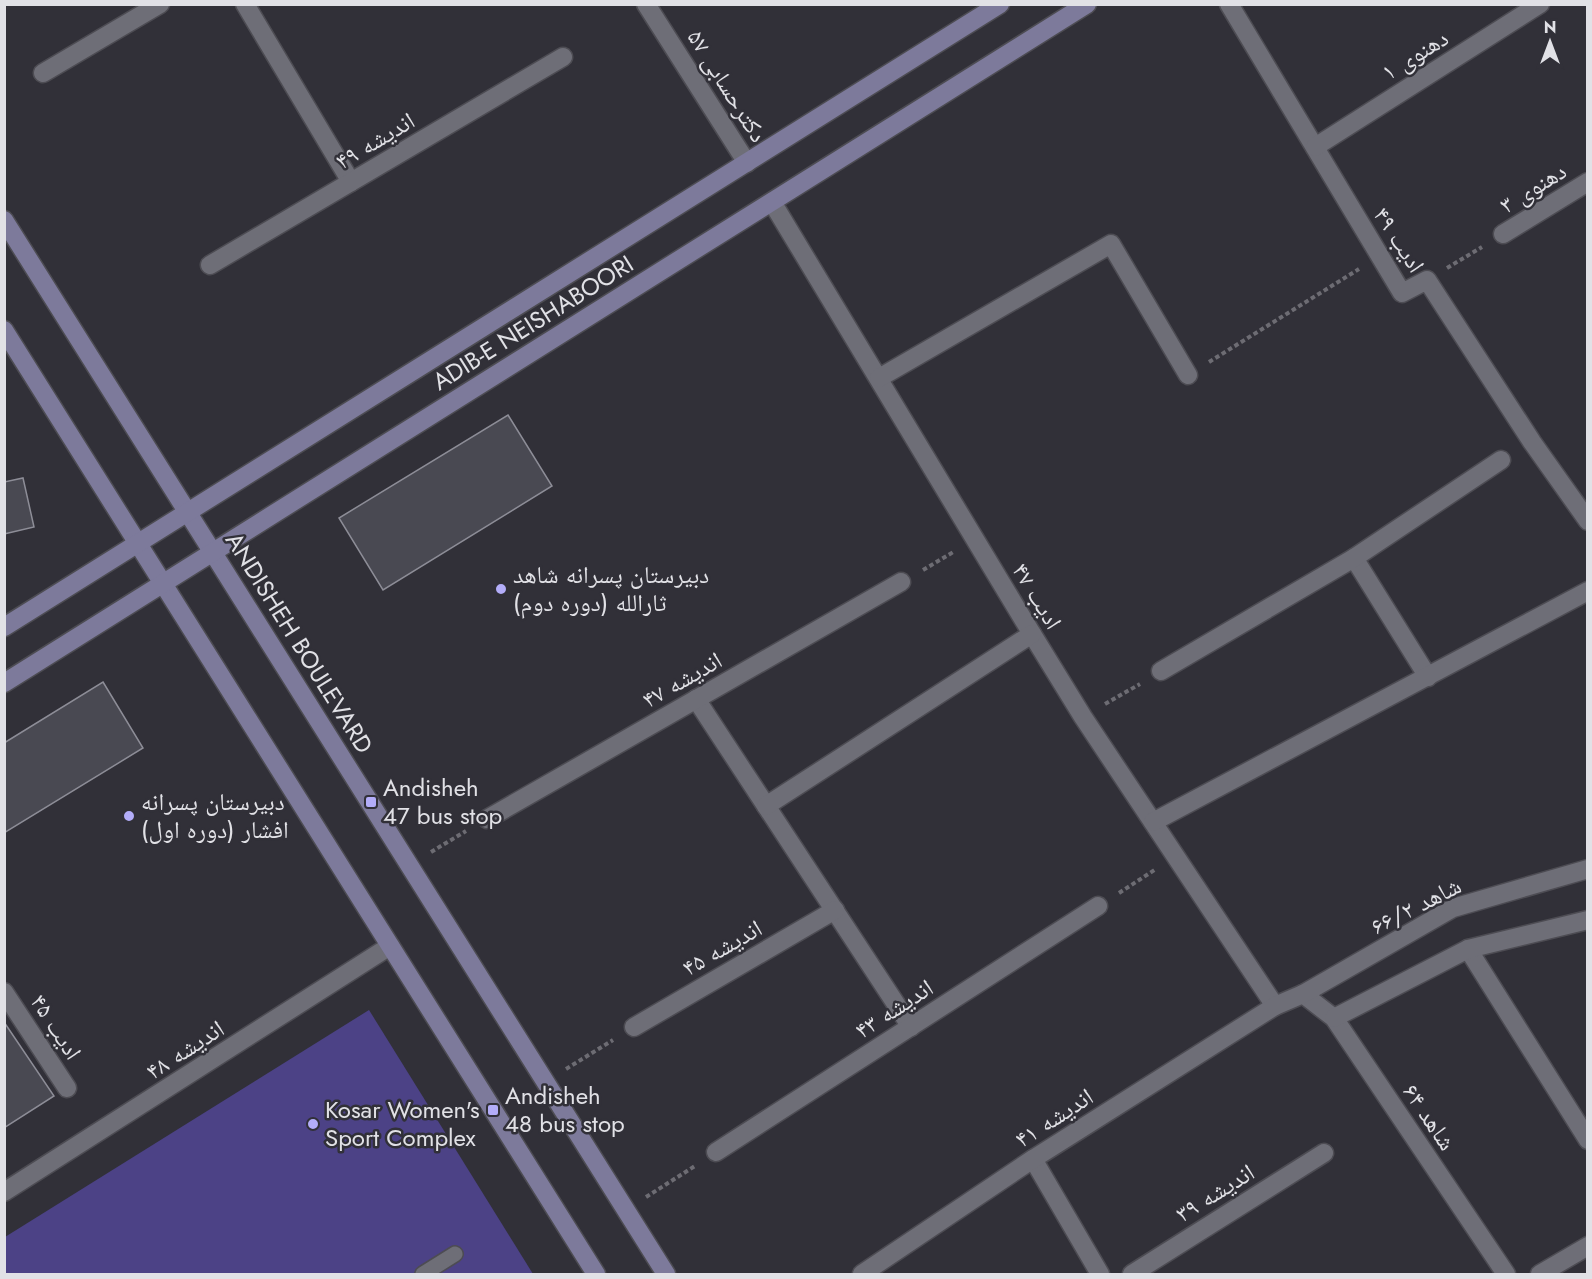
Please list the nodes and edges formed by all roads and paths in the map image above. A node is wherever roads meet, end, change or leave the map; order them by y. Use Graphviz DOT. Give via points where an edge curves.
graph roads {
  1 [pos="160,4"];
  2 [pos="245,4"];
  3 [pos="646,4"];
  4 [pos="1000,4"];
  5 [pos="1087,4"];
  6 [pos="1228,4"];
  7 [pos="1540,4"];
  8 [pos="563,57"];
  9 [pos="43,73"];
  10 [pos="1315,147"];
  11 [pos="747,163"];
  12 [pos="351,182"];
  13 [pos="1587,182"];
  14 [pos="772,202"];
  15 [pos="4,220"];
  16 [pos="1503,234"];
  17 [pos="1380,256"];
  18 [pos="210,266"];
  19 [pos="1427,280"];
  20 [pos="4,330"];
  21 [pos="1188,375"];
  22 [pos="879,378"];
  23 [pos="1501,460"];
  24 [pos="189,512"];
  25 [pos="1587,521"];
  26 [pos="975,540"];
  27 [pos="138,544"];
  28 [pos="214,551"];
  29 [pos="1354,558"];
  30 [pos="901,582"];
  31 [pos="163,583"];
  32 [pos="1587,591"];
  33 [pos="4,627"];
  34 [pos="1032,634"];
  35 [pos="1161,671"];
  36 [pos="1428,677"];
  37 [pos="4,682"];
  38 [pos="696,699"];
  39 [pos="1083,717"];
  40 [pos="766,806"];
  41 [pos="487,819"];
  42 [pos="1153,822"];
  43 [pos="1176,856"];
  44 [pos="410,865"];
  45 [pos="1587,869"];
  46 [pos="1098,906"];
  47 [pos="835,910"];
  48 [pos="1587,920"];
  49 [pos="390,946"];
  50 [pos="1468,949"];
  51 [pos="4,992"];
  52 [pos="1303,994"];
  53 [pos="1275,1006"];
  54 [pos="1334,1018"];
  55 [pos="634,1027"];
  56 [pos="911,1027"];
  57 [pos="545,1082"];
  58 [pos="67,1088"];
  59 [pos="1587,1140"];
  60 [pos="716,1152"];
  61 [pos="1324,1153"];
  62 [pos="1033,1159"];
  63 [pos="4,1192"];
  64 [pos="626,1210"];
  65 [pos="1587,1246"];
  66 [pos="455,1254"];
  67 [pos="423,1275"];
  68 [pos="596,1275"];
  69 [pos="666,1275"];
  70 [pos="862,1275"];
  71 [pos="1100,1275"];
  72 [pos="1132,1275"];
  73 [pos="1506,1275"];
  74 [pos="1540,1275"];
  1 -- 9 [label="street"];
  2 -- 12 [label="street"];
  3 -- 11 [label="street, دکترحسابی ۵۷"];
  4 -- 11 [label="street, ADIB-E NEISHABOORI"];
  5 -- 14 [label="street, ADIB-E NEISHABOORI"];
  6 -- 10 [label="street, ادیب ۴۹"];
  7 -- 10 [label="street, دهنوی ۱"];
  8 -- 12 [label="street, اندیشه ۴۹"];
  10 -- 17 [label="street, ادیب ۴۹"];
  11 -- 24 [label="street, ADIB-E NEISHABOORI"];
  12 -- 18 [label="street, اندیشه ۴۹"];
  13 -- 16 [label="street, دهنوی ۳"];
  14 -- 22 [label="street, ادیب ۴۷"];
  14 -- 28 [label="street, ADIB-E NEISHABOORI"];
  15 -- 24 [label="street, ANDISHEH BOULEVARD"];
  16 -- 19 [label="path"];
  17 -- 19 [label="street, ادیب ۴۹" via="1402,293"];
  17 -- 21 [label="path"];
  19 -- 25 [label="street, ادیب ۴۹"];
  20 -- 27 [label="street"];
  21 -- 22 [label="street" via="1111,244"];
  22 -- 26 [label="street, ادیب ۴۷"];
  23 -- 29 [label="street"];
  24 -- 27 [label="street, ADIB-E NEISHABOORI"];
  24 -- 28 [label="street, ANDISHEH BOULEVARD"];
  26 -- 30 [label="path"];
  26 -- 34 [label="street, ادیب ۴۷"];
  27 -- 31 [label="street"];
  27 -- 33 [label="street, ADIB-E NEISHABOORI"];
  28 -- 31 [label="street, ADIB-E NEISHABOORI"];
  28 -- 44 [label="street, ANDISHEH BOULEVARD"];
  29 -- 35 [label="street"];
  29 -- 36 [label="street"];
  30 -- 38 [label="street, اندیشه ۴۷"];
  31 -- 37 [label="street, ADIB-E NEISHABOORI"];
  31 -- 49 [label="street"];
  32 -- 36 [label="street"];
  34 -- 39 [label="street, ادیب ۴۷"];
  34 -- 40 [label="street"];
  35 -- 39 [label="path"];
  36 -- 42 [label="street"];
  38 -- 40 [label="street"];
  38 -- 41 [label="street, اندیشه ۴۷"];
  39 -- 42 [label="street, ادیب ۴۷"];
  40 -- 47 [label="street"];
  41 -- 44 [label="path"];
  42 -- 43 [label="street, ادیب ۴۷"];
  43 -- 46 [label="path"];
  43 -- 53 [label="street, ادیب ۴۷"];
  44 -- 57 [label="street, ANDISHEH BOULEVARD"];
  45 -- 52 [label="street, شاهد ۶۶/۲" via="1453,909"];
  46 -- 56 [label="street, اندیشه ۴۳"];
  47 -- 55 [label="street, اندیشه ۴۵"];
  47 -- 56 [label="street"];
  48 -- 50 [label="street"];
  49 -- 63 [label="street, اندیشه ۴۸"];
  49 -- 68 [label="street"];
  50 -- 54 [label="street"];
  50 -- 59 [label="street"];
  51 -- 58 [label="street, ادیب ۴۵"];
  52 -- 53 [label="street, شاهد ۶۶/۲"];
  52 -- 54 [label="street, شاهد ۶۴"];
  53 -- 62 [label="street, اندیشه ۴۱"];
  54 -- 73 [label="street, شاهد ۶۴"];
  55 -- 57 [label="path"];
  56 -- 60 [label="street, اندیشه ۴۳"];
  57 -- 64 [label="street, ANDISHEH BOULEVARD"];
  60 -- 64 [label="path"];
  61 -- 72 [label="street, اندیشه ۳۹"];
  62 -- 70 [label="street, اندیشه ۴۱"];
  62 -- 71 [label="street"];
  64 -- 69 [label="street, ANDISHEH BOULEVARD"];
  65 -- 74 [label="street"];
  66 -- 67 [label="lane"];
}
